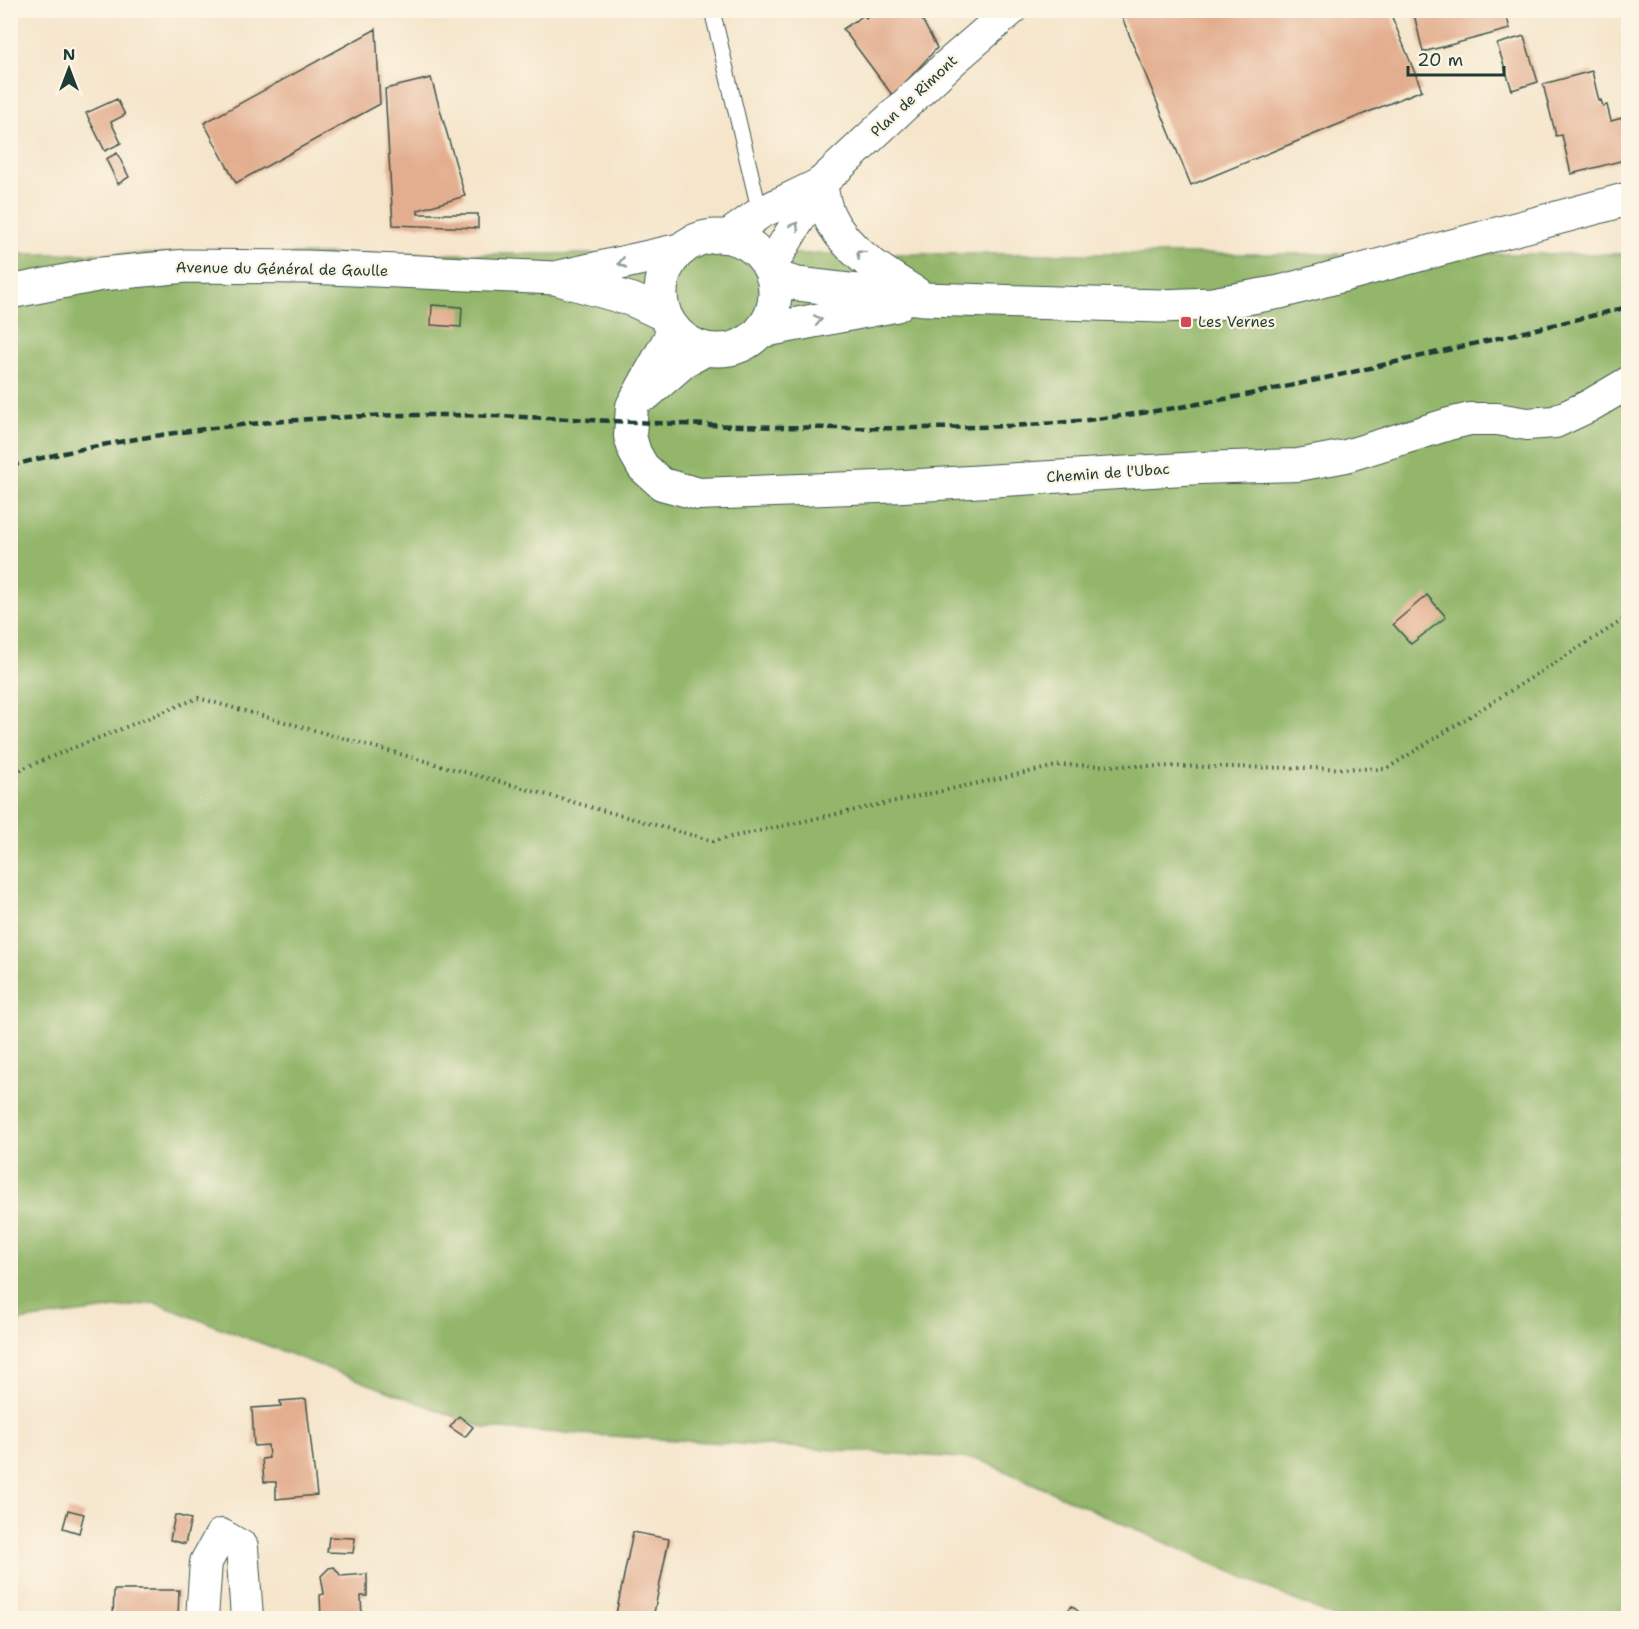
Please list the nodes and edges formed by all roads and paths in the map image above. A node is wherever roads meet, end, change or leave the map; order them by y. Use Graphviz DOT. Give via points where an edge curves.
graph roads {
  1 [pos="712,10"];
  2 [pos="1011,10"];
  3 [pos="820,184"];
  4 [pos="1629,199"];
  5 [pos="760,213"];
  6 [pos="728,236"];
  7 [pos="680,250"];
  8 [pos="772,273"];
  9 [pos="555,278"];
  10 [pos="10,292"];
  11 [pos="925,299"];
  12 [pos="669,322"];
  13 [pos="761,331"];
  14 [pos="707,349"];
  15 [pos="1629,383"];
  16 [pos="632,406"];
  17 [pos="1629,617"];
  18 [pos="10,792"];
  19 [pos="202,1618"];
  20 [pos="247,1618"];
  1 -- 5 [label="lane"];
  2 -- 3 [label="street, Plan de Rimont"];
  3 -- 5 [label="street, Plan de Rimont"];
  8 -- 3 [label="street, Plan de Rimont, one-way"];
  11 -- 3 [label="street, one-way" via="873,266 850,245 829,216"];
  4 -- 11 [label="street" via="1280,292 1212,304"];
  5 -- 6 [label="street, Plan de Rimont"];
  6 -- 7 [label="street" via="696,239"];
  6 -- 8 [label="street" via="752,246"];
  7 -- 9 [label="street, Avenue du Général de Gaulle, one-way"];
  7 -- 12 [label="street" via="661,283 660,299"];
  8 -- 11 [label="street" via="798,284"];
  8 -- 13 [label="street" via="776,296"];
  9 -- 10 [label="street, Avenue du Général de Gaulle" via="186,266 102,274"];
  9 -- 12 [label="street, Avenue du Général de Gaulle" via="633,300"];
  13 -- 11 [label="street, one-way"];
  12 -- 14 [label="street" via="689,342"];
  12 -- 16 [label="street, Chemin de l'Ubac"];
  13 -- 14 [label="street" via="745,344 727,350"];
  14 -- 16 [label="street" via="685,361"];
  15 -- 16 [label="street, Chemin de l'Ubac" via="1555,422 1470,419 1346,456 1298,465 699,494 662,484 643,467 630,436"];
  17 -- 18 [label="path" via="1386,770 1061,765 713,841 198,698 21,770"];
  19 -- 20 [label="street" via="206,1562 221,1535 242,1547"];
}
